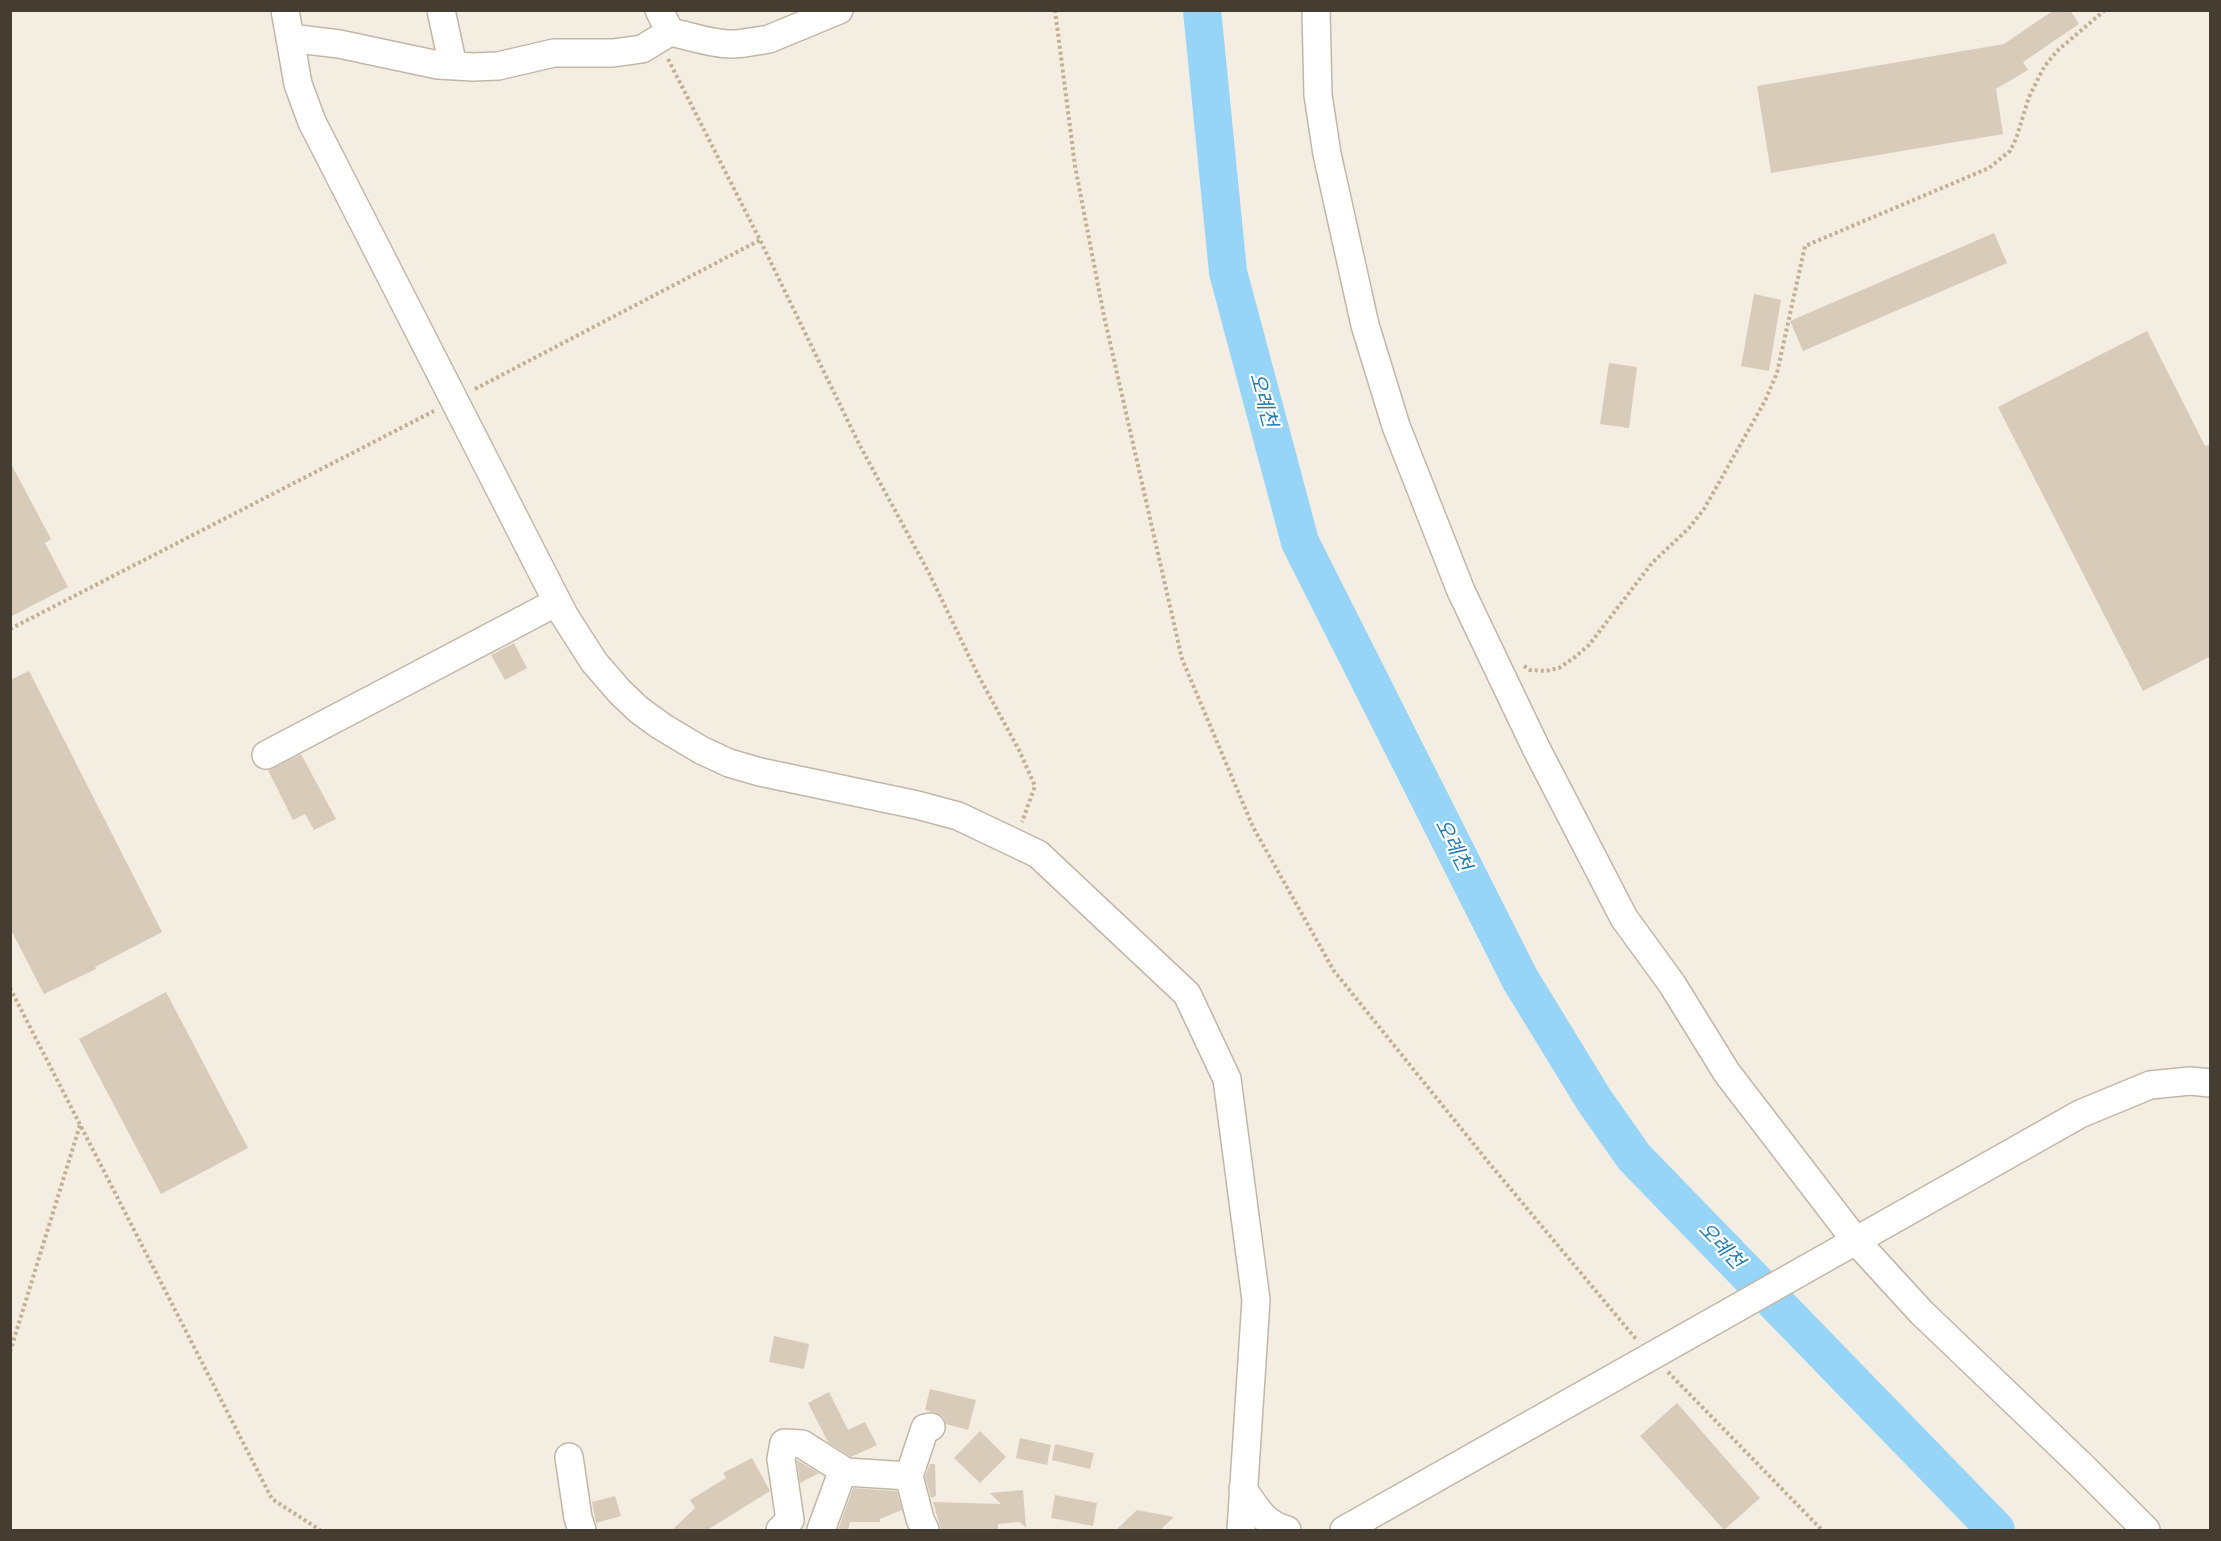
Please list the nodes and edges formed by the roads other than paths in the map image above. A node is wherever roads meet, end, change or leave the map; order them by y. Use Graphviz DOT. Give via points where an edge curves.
graph roads {
  1 [pos="285,10"];
  2 [pos="441,10"];
  3 [pos="839,10"];
  4 [pos="1316,10"];
  5 [pos="663,28"];
  6 [pos="290,38"];
  7 [pos="453,66"];
  8 [pos="557,602"];
  9 [pos="266,755"];
  10 [pos="2211,1083"];
  11 [pos="1856,1241"];
  12 [pos="931,1427"];
  13 [pos="569,1457"];
  14 [pos="843,1470"];
  15 [pos="909,1476"];
  16 [pos="1243,1490"];
  17 [pos="582,1530"];
  18 [pos="780,1530"];
  19 [pos="821,1530"];
  20 [pos="922,1530"];
  21 [pos="1227,1530"];
  22 [pos="1241,1530"];
  23 [pos="1287,1530"];
  24 [pos="1344,1530"];
  25 [pos="2146,1530"];
  1 -- 6 [label="street"];
  2 -- 7 [label="street"];
  3 -- 5 [label="street" via="769,39 731,44"];
  4 -- 11 [label="street" via="1320,107 1327,154 1365,325 1396,426 1461,591 1624,918 1672,984 1727,1073"];
  5 -- 7 [label="street" via="642,49 554,53 498,66"];
  6 -- 7 [label="street"];
  6 -- 8 [label="street" via="298,84 312,122"];
  8 -- 9 [label="street"];
  8 -- 16 [label="street" via="594,662 620,692 660,726 729,763 958,816 1038,854 1187,994 1227,1079 1256,1300"];
  10 -- 11 [label="street" via="2150,1085 2080,1114"];
  11 -- 24 [label="street"];
  11 -- 25 [label="street" via="1922,1313"];
  12 -- 15 [label="street" via="925,1428"];
  13 -- 17 [label="street"];
  14 -- 15 [label="street"];
  14 -- 18 [label="street" via="802,1444 784,1443 781,1459 790,1520"];
  14 -- 19 [label="street"];
  15 -- 20 [label="street"];
  16 -- 21 [label="street"];
  16 -- 22 [label="street"];
  16 -- 23 [label="street" via="1266,1521"];
}
